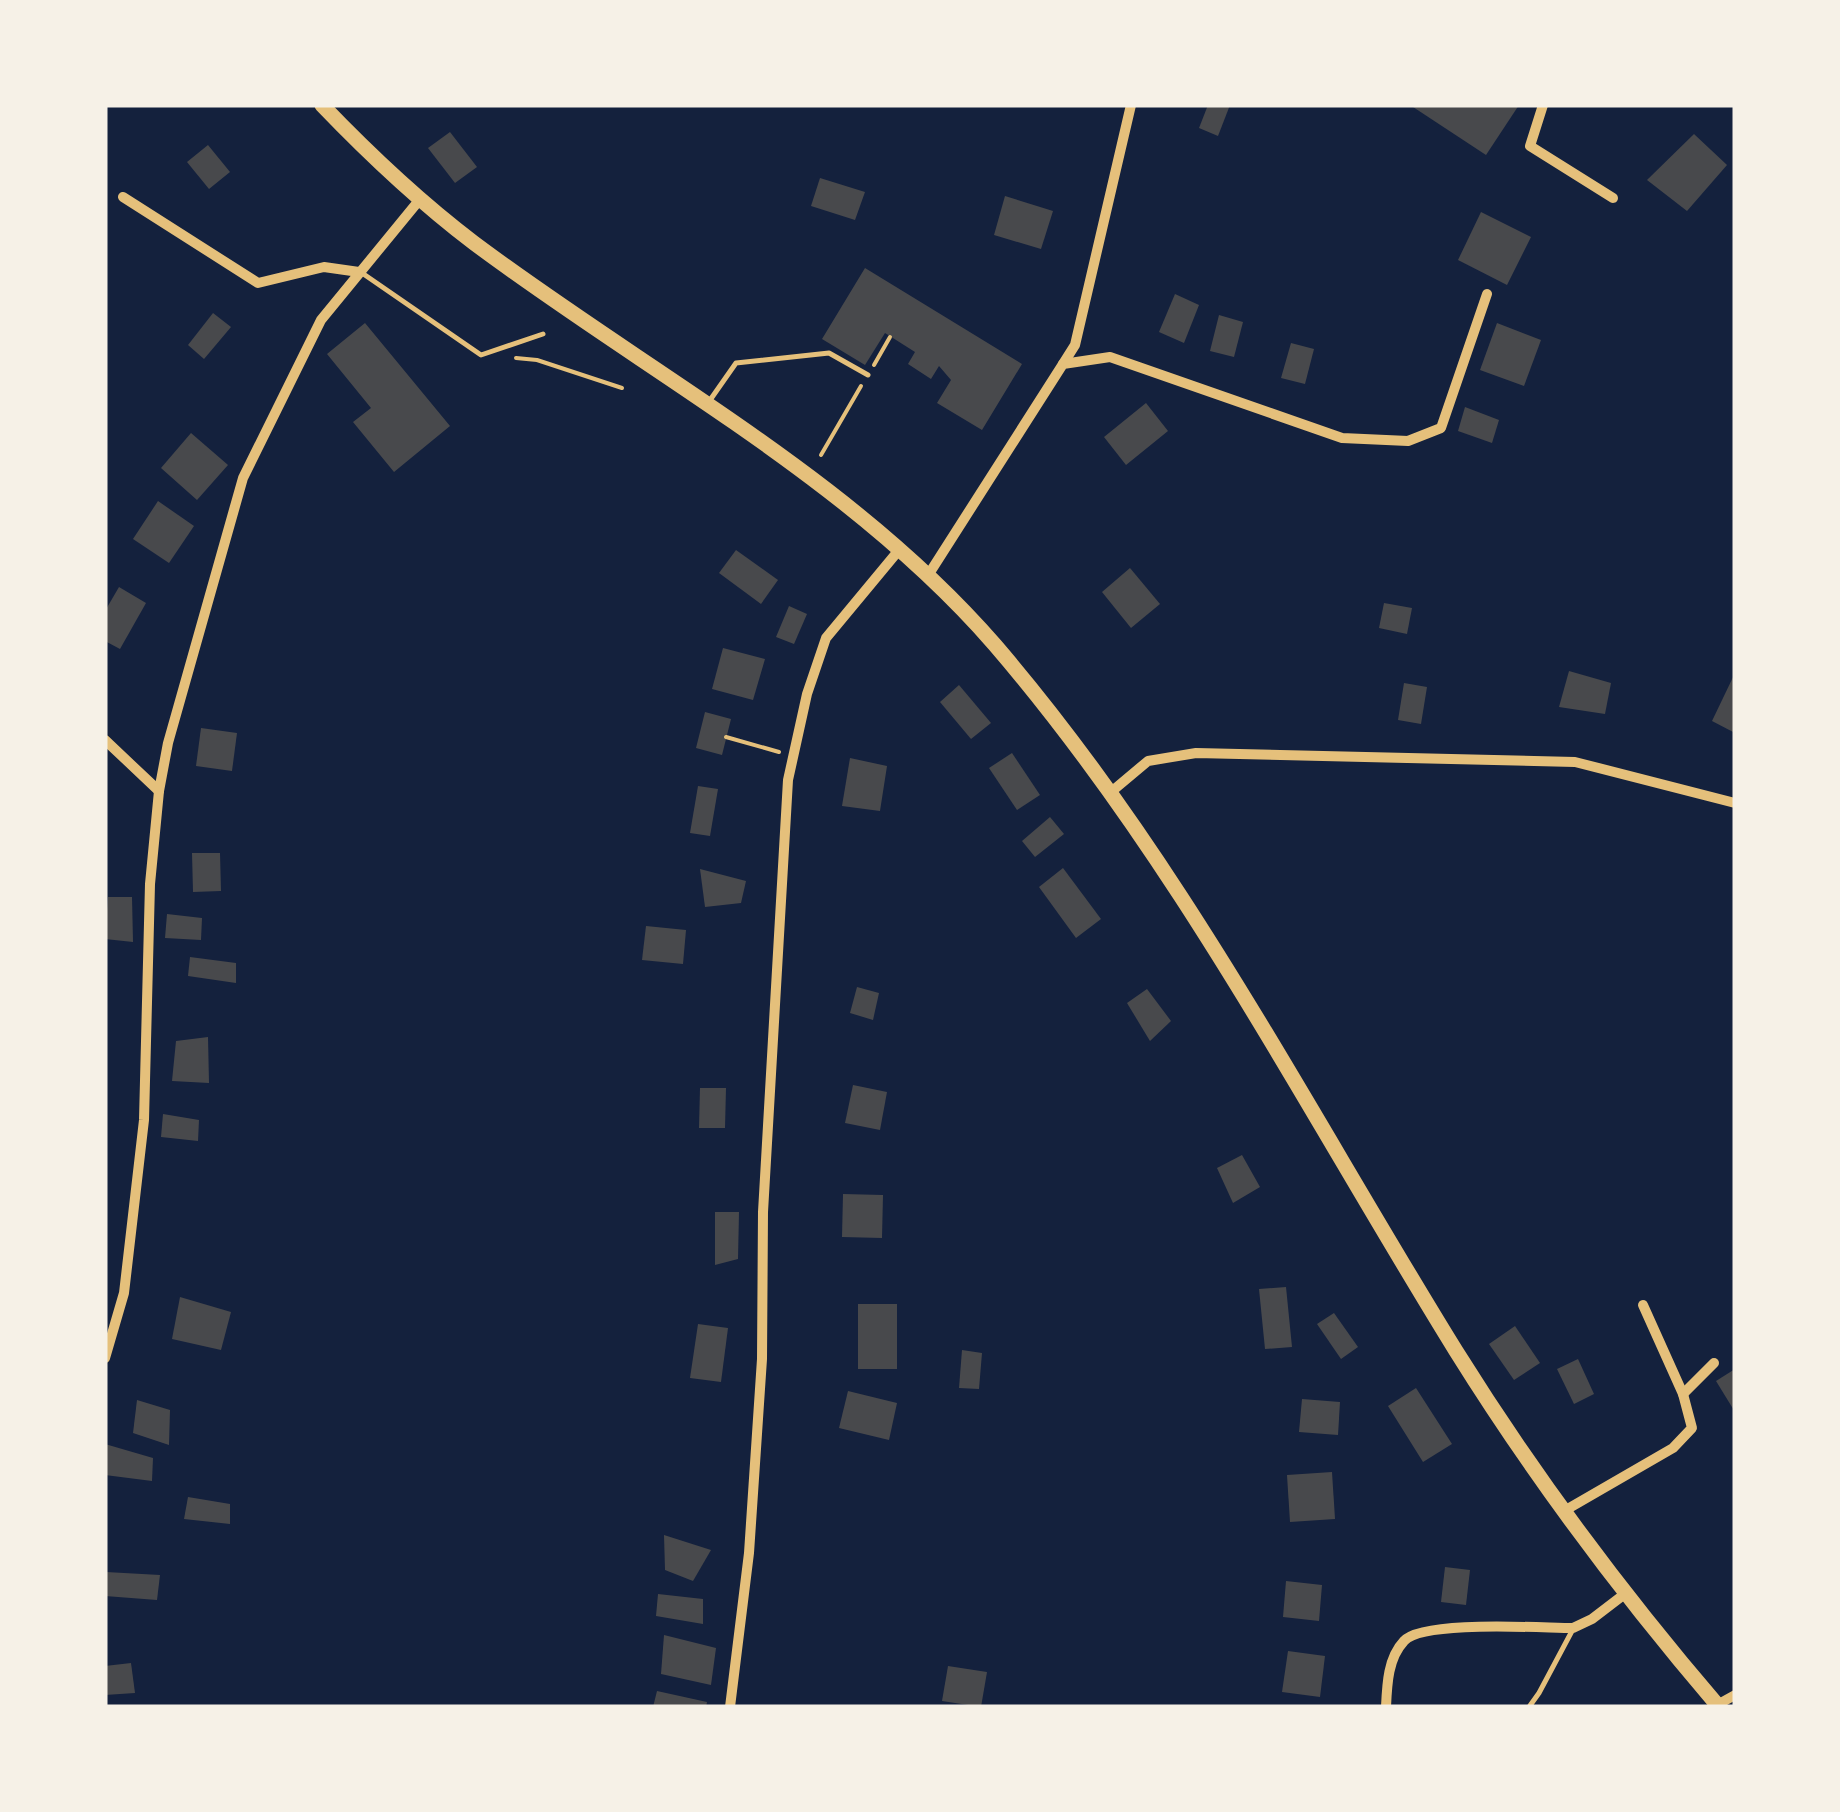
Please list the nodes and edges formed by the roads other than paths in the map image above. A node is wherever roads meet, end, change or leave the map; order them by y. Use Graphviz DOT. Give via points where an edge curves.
graph roads {
  1 [pos="322,105"];
  2 [pos="1132,105"];
  3 [pos="1543,105"];
  4 [pos="123,197"];
  5 [pos="421,198"];
  6 [pos="1613,198"];
  7 [pos="360,272"];
  8 [pos="1488,294"];
  9 [pos="543,334"];
  10 [pos="1063,364"];
  11 [pos="868,375"];
  12 [pos="707,404"];
  13 [pos="899,550"];
  14 [pos="927,577"];
  15 [pos="105,740"];
  16 [pos="159,791"];
  17 [pos="1111,792"];
  18 [pos="1735,803"];
  19 [pos="1643,1305"];
  20 [pos="105,1358"];
  21 [pos="1714,1362"];
  22 [pos="1683,1394"];
  23 [pos="1564,1511"];
  24 [pos="1626,1593"];
  25 [pos="1573,1628"];
  26 [pos="1735,1695"];
  27 [pos="1718,1706"];
  28 [pos="730,1707"];
  29 [pos="1386,1707"];
  30 [pos="1528,1707"];
  1 -- 5 [label="main road"];
  2 -- 10 [label="street" via="1076,345"];
  3 -- 6 [label="street" via="1530,146"];
  4 -- 7 [label="street" via="258,283 324,268"];
  5 -- 7 [label="street"];
  5 -- 12 [label="main road" via="473,242"];
  7 -- 9 [label="lane" via="481,355"];
  7 -- 16 [label="street" via="321,320 243,478"];
  8 -- 10 [label="street" via="1440,428 1408,440 1342,438 1110,357"];
  10 -- 14 [label="street"];
  11 -- 12 [label="lane" via="829,354 736,363"];
  12 -- 13 [label="main road"];
  13 -- 14 [label="main road"];
  13 -- 28 [label="street" via="826,638 788,780 758,1417"];
  14 -- 17 [label="main road" via="998,649"];
  15 -- 16 [label="street"];
  16 -- 20 [label="street" via="144,1120 124,1293"];
  17 -- 18 [label="street" via="1148,761 1216,754 1575,762"];
  17 -- 23 [label="main road" via="1457,1352"];
  19 -- 22 [label="street"];
  21 -- 22 [label="street"];
  22 -- 23 [label="street" via="1692,1428 1673,1448"];
  23 -- 24 [label="main road"];
  24 -- 25 [label="street"];
  24 -- 27 [label="main road"];
  25 -- 29 [label="street" via="1432,1628 1407,1636 1392,1656"];
  25 -- 30 [label="lane"];
  26 -- 27 [label="street"];
}
